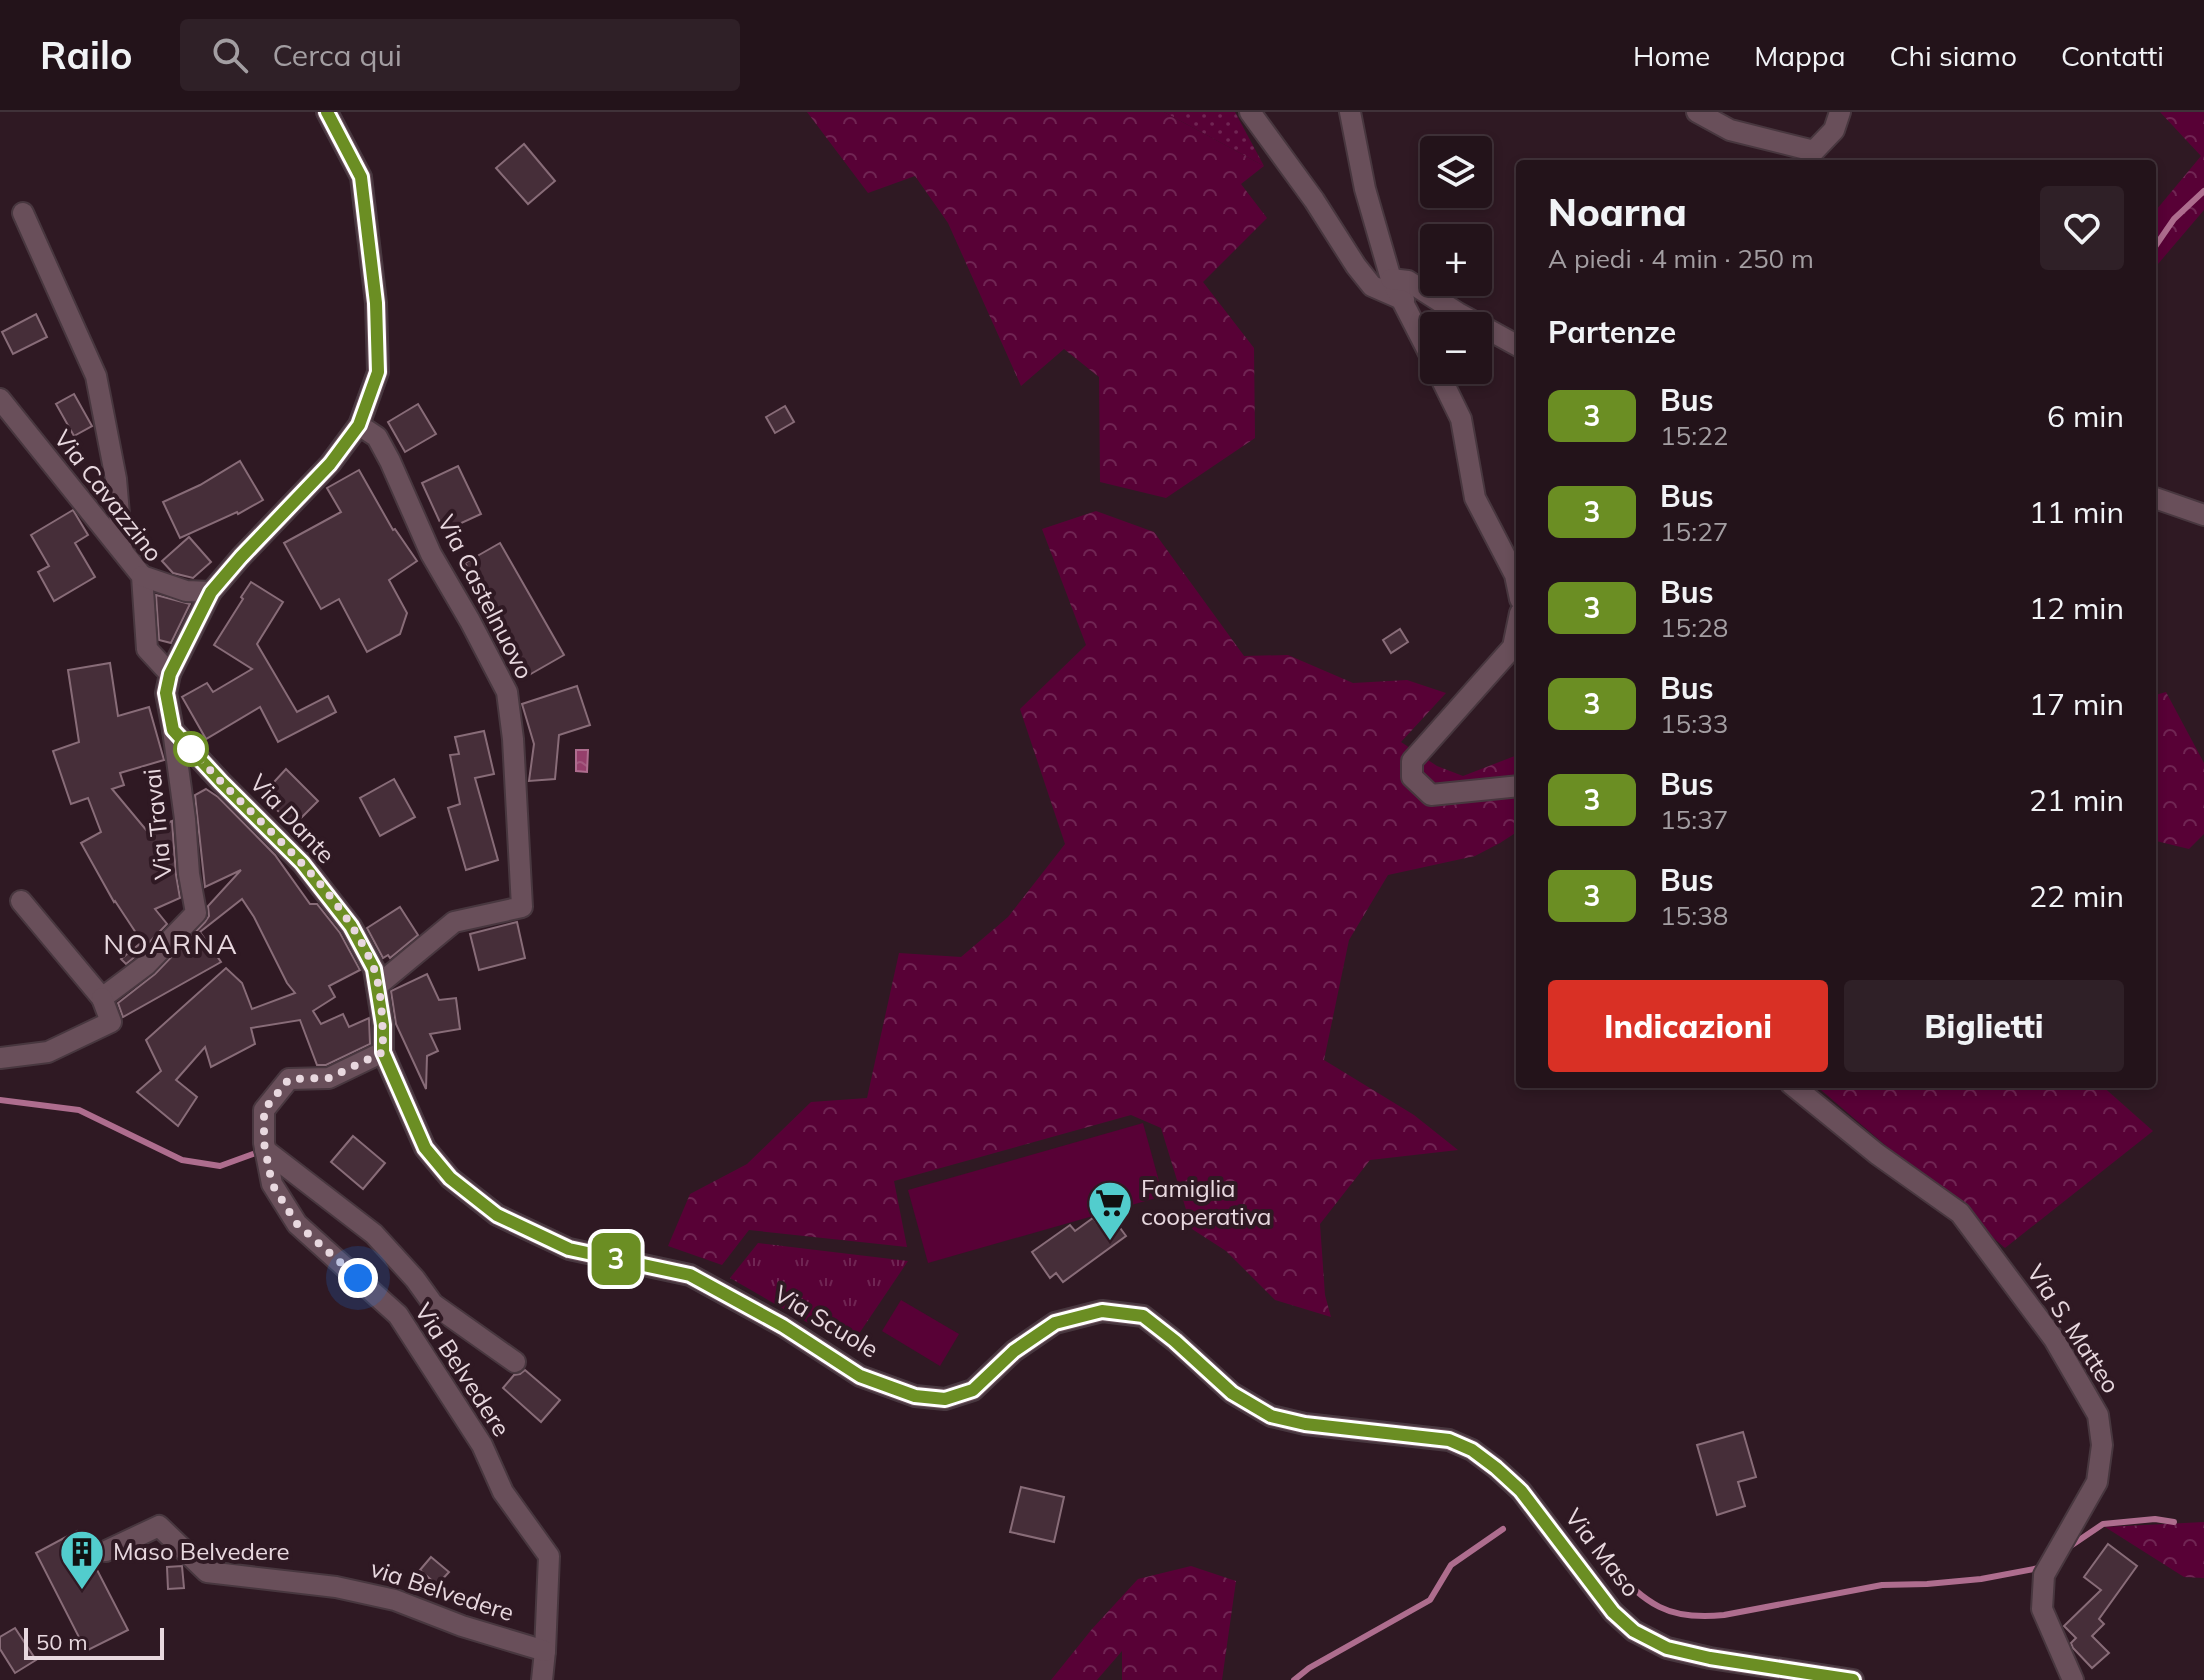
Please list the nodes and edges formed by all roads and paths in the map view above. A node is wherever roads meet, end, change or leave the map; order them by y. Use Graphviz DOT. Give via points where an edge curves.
graph roads {
  1 [pos="327,112"];
  2 [pos="1250,112"];
  3 [pos="1350,112"];
  4 [pos="1697,112"];
  5 [pos="1840,112"];
  6 [pos="23,213"];
  7 [pos="1391,279"];
  8 [pos="1404,300"];
  9 [pos="1420,334"];
  10 [pos="1516,345"];
  11 [pos="1444,384"];
  12 [pos="0,399"];
  13 [pos="359,425"];
  14 [pos="2156,498"];
  15 [pos="2204,515"];
  16 [pos="122,549"];
  17 [pos="142,576"];
  18 [pos="1516,580"];
  19 [pos="211,592"];
  20 [pos="1516,632"];
  21 [pos="170,674"];
  22 [pos="173,730"];
  23 [pos="1516,786"];
  24 [pos="21,901"];
  25 [pos="377,986"];
  26 [pos="102,998"];
  27 [pos="383,1052"];
  28 [pos="0,1058"];
  29 [pos="1796,1088"];
  30 [pos="265,1150"];
  31 [pos="515,1362"];
  32 [pos="1472,1450"];
  33 [pos="106,1551"];
  34 [pos="545,1651"];
  35 [pos="542,1680"];
  36 [pos="1853,1680"];
  37 [pos="2073,1680"];
  1 -- 13 [label="street" via="361,177 376,303 378,372"];
  2 -- 8 [label="street" via="1372,286"];
  3 -- 7 [label="street"];
  4 -- 5 [label="street" via="1730,130 1814,151 1834,130"];
  6 -- 16 [label="street" via="96,376 116,479"];
  7 -- 8 [label="street"];
  7 -- 10 [label="street" via="1408,281"];
  8 -- 9 [label="street"];
  11 -- 18 [label="street" via="1461,419 1475,498"];
  12 -- 16 [label="street, Via Cavazzino"];
  13 -- 19 [label="street" via="330,464"];
  13 -- 25 [label="street, Via Castelnuovo" via="384,449 431,554 507,692 522,907 454,922"];
  14 -- 15 [label="street"];
  16 -- 17 [label="street, Via Cavazzino"];
  17 -- 19 [label="street" via="186,591"];
  17 -- 21 [label="street, Via Cavazzino" via="147,649"];
  19 -- 21 [label="street"];
  20 -- 23 [label="street" via="1513,647 1412,761 1412,777 1431,795"];
  21 -- 22 [label="street" via="166,693"];
  22 -- 25 [label="street, Via Dante" via="310,874 351,926 374,969"];
  22 -- 26 [label="street, Via Travai" via="196,913 146,965"];
  24 -- 26 [label="street"];
  25 -- 27 [label="street, Via Dante"];
  26 -- 28 [label="street" via="111,1022 48,1052"];
  27 -- 30 [label="street, Via Belvedere" via="329,1078 289,1079 264,1110"];
  27 -- 32 [label="street, Via Scuole" via="425,1148 450,1178 497,1215 569,1249 690,1275 860,1376 915,1396 945,1399 973,1390 1014,1351 1055,1323 1102,1311 1143,1316 1232,1393 1271,1416 1449,1440"];
  29 -- 37 [label="street, Via S. Matteo" via="1960,1213 2054,1339 2098,1415 2102,1445 2097,1482 2044,1575 2042,1609"];
  30 -- 31 [label="street, Via Belvedere" via="374,1234 433,1304"];
  30 -- 34 [label="street, Via Belvedere" via="272,1184 297,1224 398,1315 482,1445 503,1492 549,1556"];
  32 -- 36 [label="street, Via Maso" via="1521,1491 1613,1612 1634,1631 1667,1648 1710,1658"];
  33 -- 34 [label="street, via Belvedere" via="159,1526 207,1572 366,1593"];
  34 -- 35 [label="street, Via Belvedere"];
}
